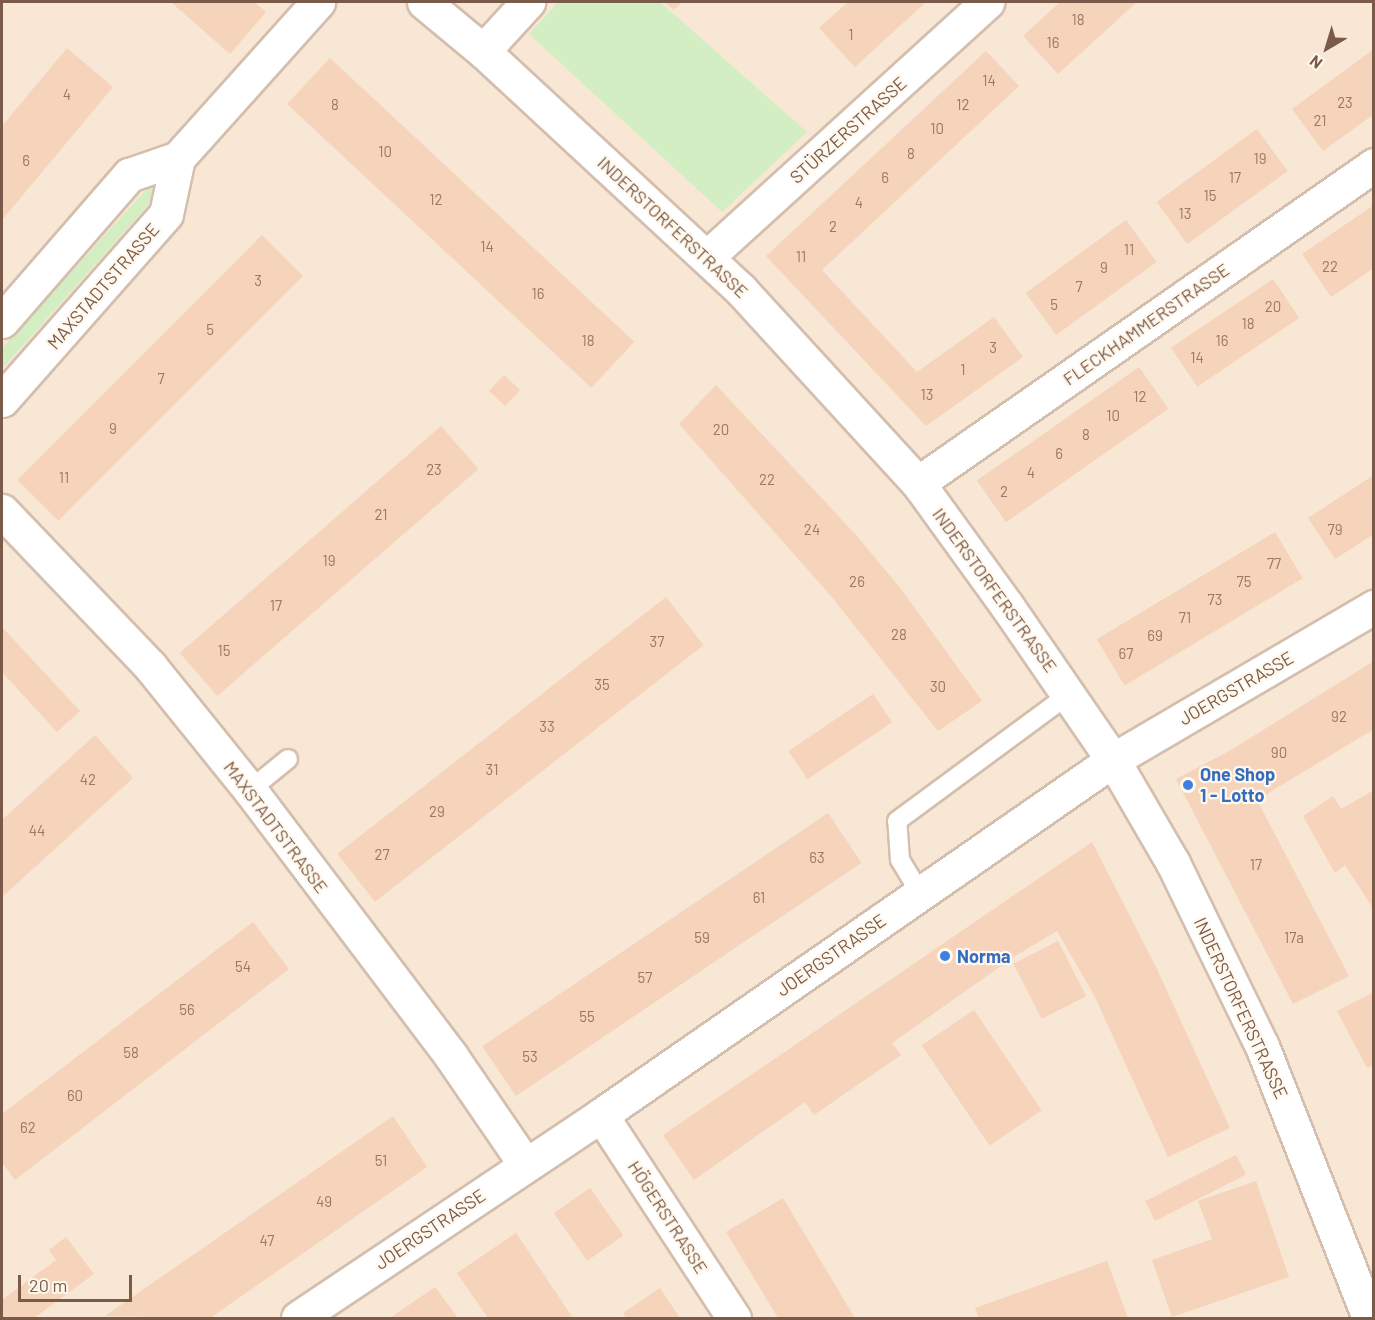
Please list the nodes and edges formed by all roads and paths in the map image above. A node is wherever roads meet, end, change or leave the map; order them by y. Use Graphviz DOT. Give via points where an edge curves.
graph roads {
  1 [pos="318,2"];
  2 [pos="424,2"];
  3 [pos="528,2"];
  4 [pos="987,2"];
  5 [pos="483,51"];
  6 [pos="178,158"];
  7 [pos="1374,165"];
  8 [pos="707,257"];
  9 [pos="2,321"];
  10 [pos="2,400"];
  11 [pos="918,483"];
  12 [pos="2,511"];
  13 [pos="1374,607"];
  14 [pos="1069,694"];
  15 [pos="288,759"];
  16 [pos="1113,760"];
  17 [pos="250,790"];
  18 [pos="920,893"];
  19 [pos="601,1115"];
  20 [pos="525,1164"];
  21 [pos="1360,1316"];
  22 [pos="298,1318"];
  23 [pos="734,1318"];
  1 -- 6 [label="street, MAXSTADTSTRASSE"];
  2 -- 5 [label="street, INDERSTORFERSTRASSE"];
  3 -- 5 [label="street"];
  4 -- 8 [label="street, STÜRZERSTRASSE"];
  5 -- 8 [label="street, INDERSTORFERSTRASSE"];
  6 -- 9 [label="street, MAXSTADTSTRASSE" via="129,175"];
  6 -- 10 [label="street, MAXSTADTSTRASSE" via="166,214"];
  7 -- 11 [label="street, FLECKHAMMERSTRASSE"];
  8 -- 11 [label="street, INDERSTORFERSTRASSE"];
  11 -- 14 [label="street, INDERSTORFERSTRASSE"];
  12 -- 17 [label="street, MAXSTADTSTRASSE" via="150,666"];
  13 -- 16 [label="street, JOERGSTRASSE"];
  14 -- 16 [label="street, INDERSTORFERSTRASSE"];
  14 -- 18 [label="lane" via="897,820 900,860"];
  15 -- 17 [label="lane"];
  16 -- 18 [label="street, JOERGSTRASSE"];
  16 -- 21 [label="street, INDERSTORFERSTRASSE" via="1173,863 1258,1037"];
  17 -- 20 [label="street, MAXSTADTSTRASSE" via="451,1056"];
  18 -- 19 [label="street, JOERGSTRASSE"];
  19 -- 20 [label="street, JOERGSTRASSE"];
  19 -- 23 [label="street, HÖGERSTRASSE"];
  20 -- 22 [label="street, JOERGSTRASSE"];
}
